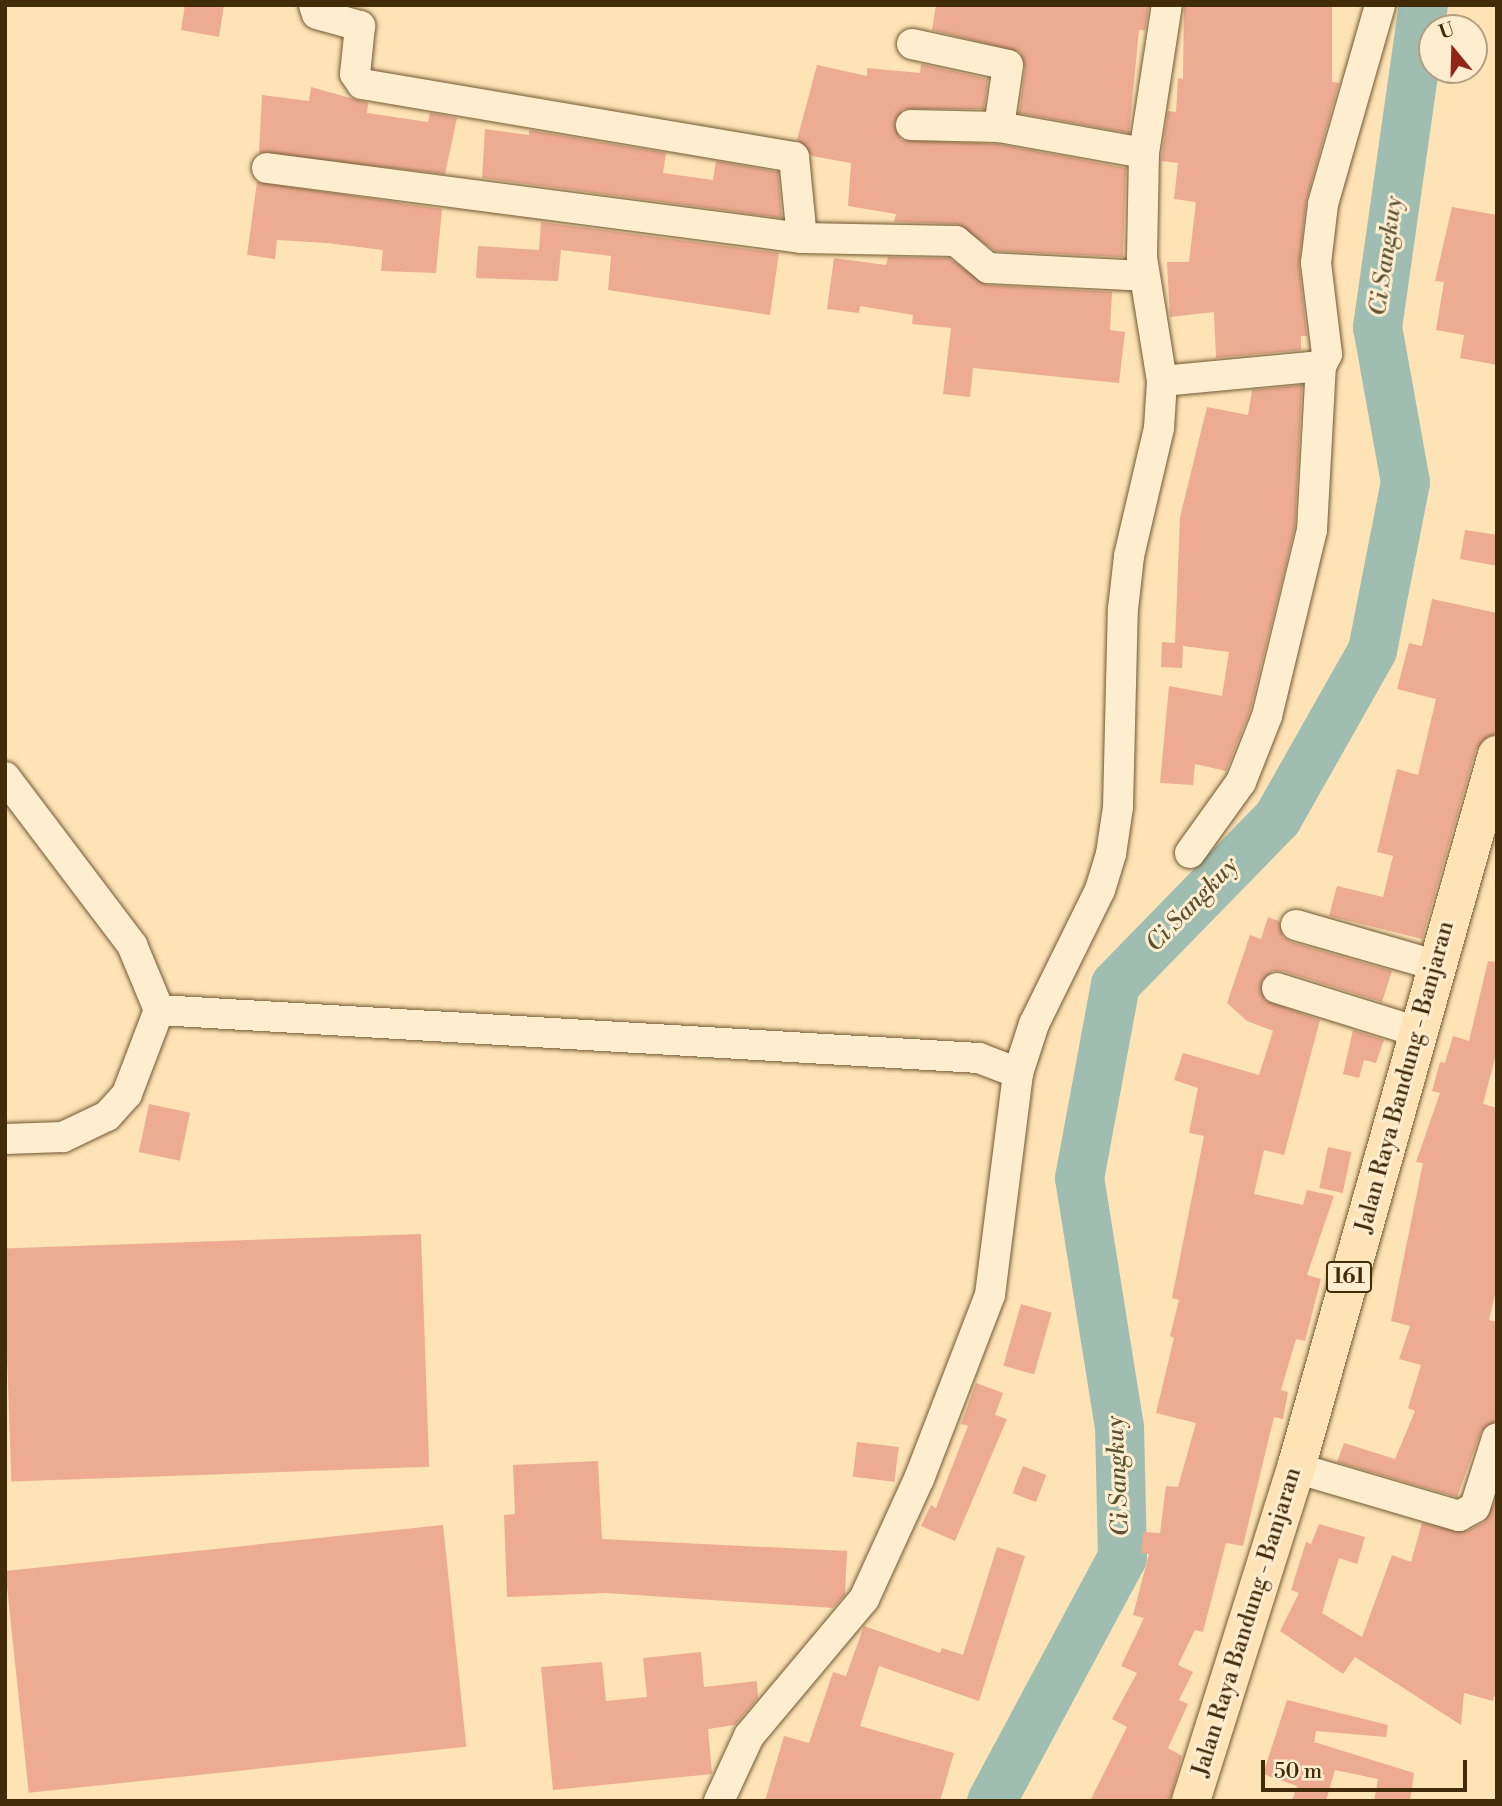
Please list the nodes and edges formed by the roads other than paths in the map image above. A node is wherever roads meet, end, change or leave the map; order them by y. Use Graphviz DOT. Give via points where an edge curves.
graph roads {
  1 [pos="314,5"];
  2 [pos="1167,5"];
  3 [pos="1380,5"];
  4 [pos="912,44"];
  5 [pos="911,125"];
  6 [pos="999,127"];
  7 [pos="1144,153"];
  8 [pos="267,168"];
  9 [pos="802,238"];
  10 [pos="1144,276"];
  11 [pos="1321,366"];
  12 [pos="1162,381"];
  13 [pos="1497,755"];
  14 [pos="5,777"];
  15 [pos="1190,853"];
  16 [pos="1296,925"];
  17 [pos="1435,965"];
  18 [pos="1276,988"];
  19 [pos="159,1010"];
  20 [pos="1418,1032"];
  21 [pos="1018,1073"];
  22 [pos="5,1139"];
  23 [pos="1496,1442"];
  24 [pos="1296,1468"];
  25 [pos="1197,1799"];
  26 [pos="719,1801"];
  1 -- 9 [label="street" via="317,14 360,26 355,74 362,84 794,157"];
  2 -- 7 [label="street"];
  3 -- 11 [label="street" via="1323,204 1315,263 1327,354"];
  4 -- 6 [label="street" via="1008,65"];
  5 -- 6 [label="street"];
  6 -- 7 [label="street"];
  7 -- 10 [label="street"];
  8 -- 9 [label="street"];
  9 -- 10 [label="street" via="956,241 988,268"];
  10 -- 12 [label="street"];
  11 -- 12 [label="street"];
  11 -- 15 [label="street" via="1312,530 1273,692 1241,782"];
  12 -- 21 [label="street" via="1158,428 1124,596 1118,807 1111,854 1100,890 1034,1024"];
  13 -- 17 [label="main road, Jalan Raya Bandung - Banjaran / 161"];
  14 -- 19 [label="street" via="132,945"];
  16 -- 17 [label="street"];
  17 -- 20 [label="main road, Jalan Raya Bandung - Banjaran / 161"];
  18 -- 20 [label="street"];
  19 -- 21 [label="street" via="965,1057"];
  19 -- 22 [label="street" via="127,1094 107,1116 63,1137"];
  20 -- 24 [label="main road, Jalan Raya Bandung - Banjaran / 161"];
  21 -- 26 [label="street" via="990,1295 919,1479 864,1600 749,1736"];
  23 -- 24 [label="street" via="1475,1507 1459,1516"];
  24 -- 25 [label="main road, Jalan Raya Bandung - Banjaran / 161"];
}
